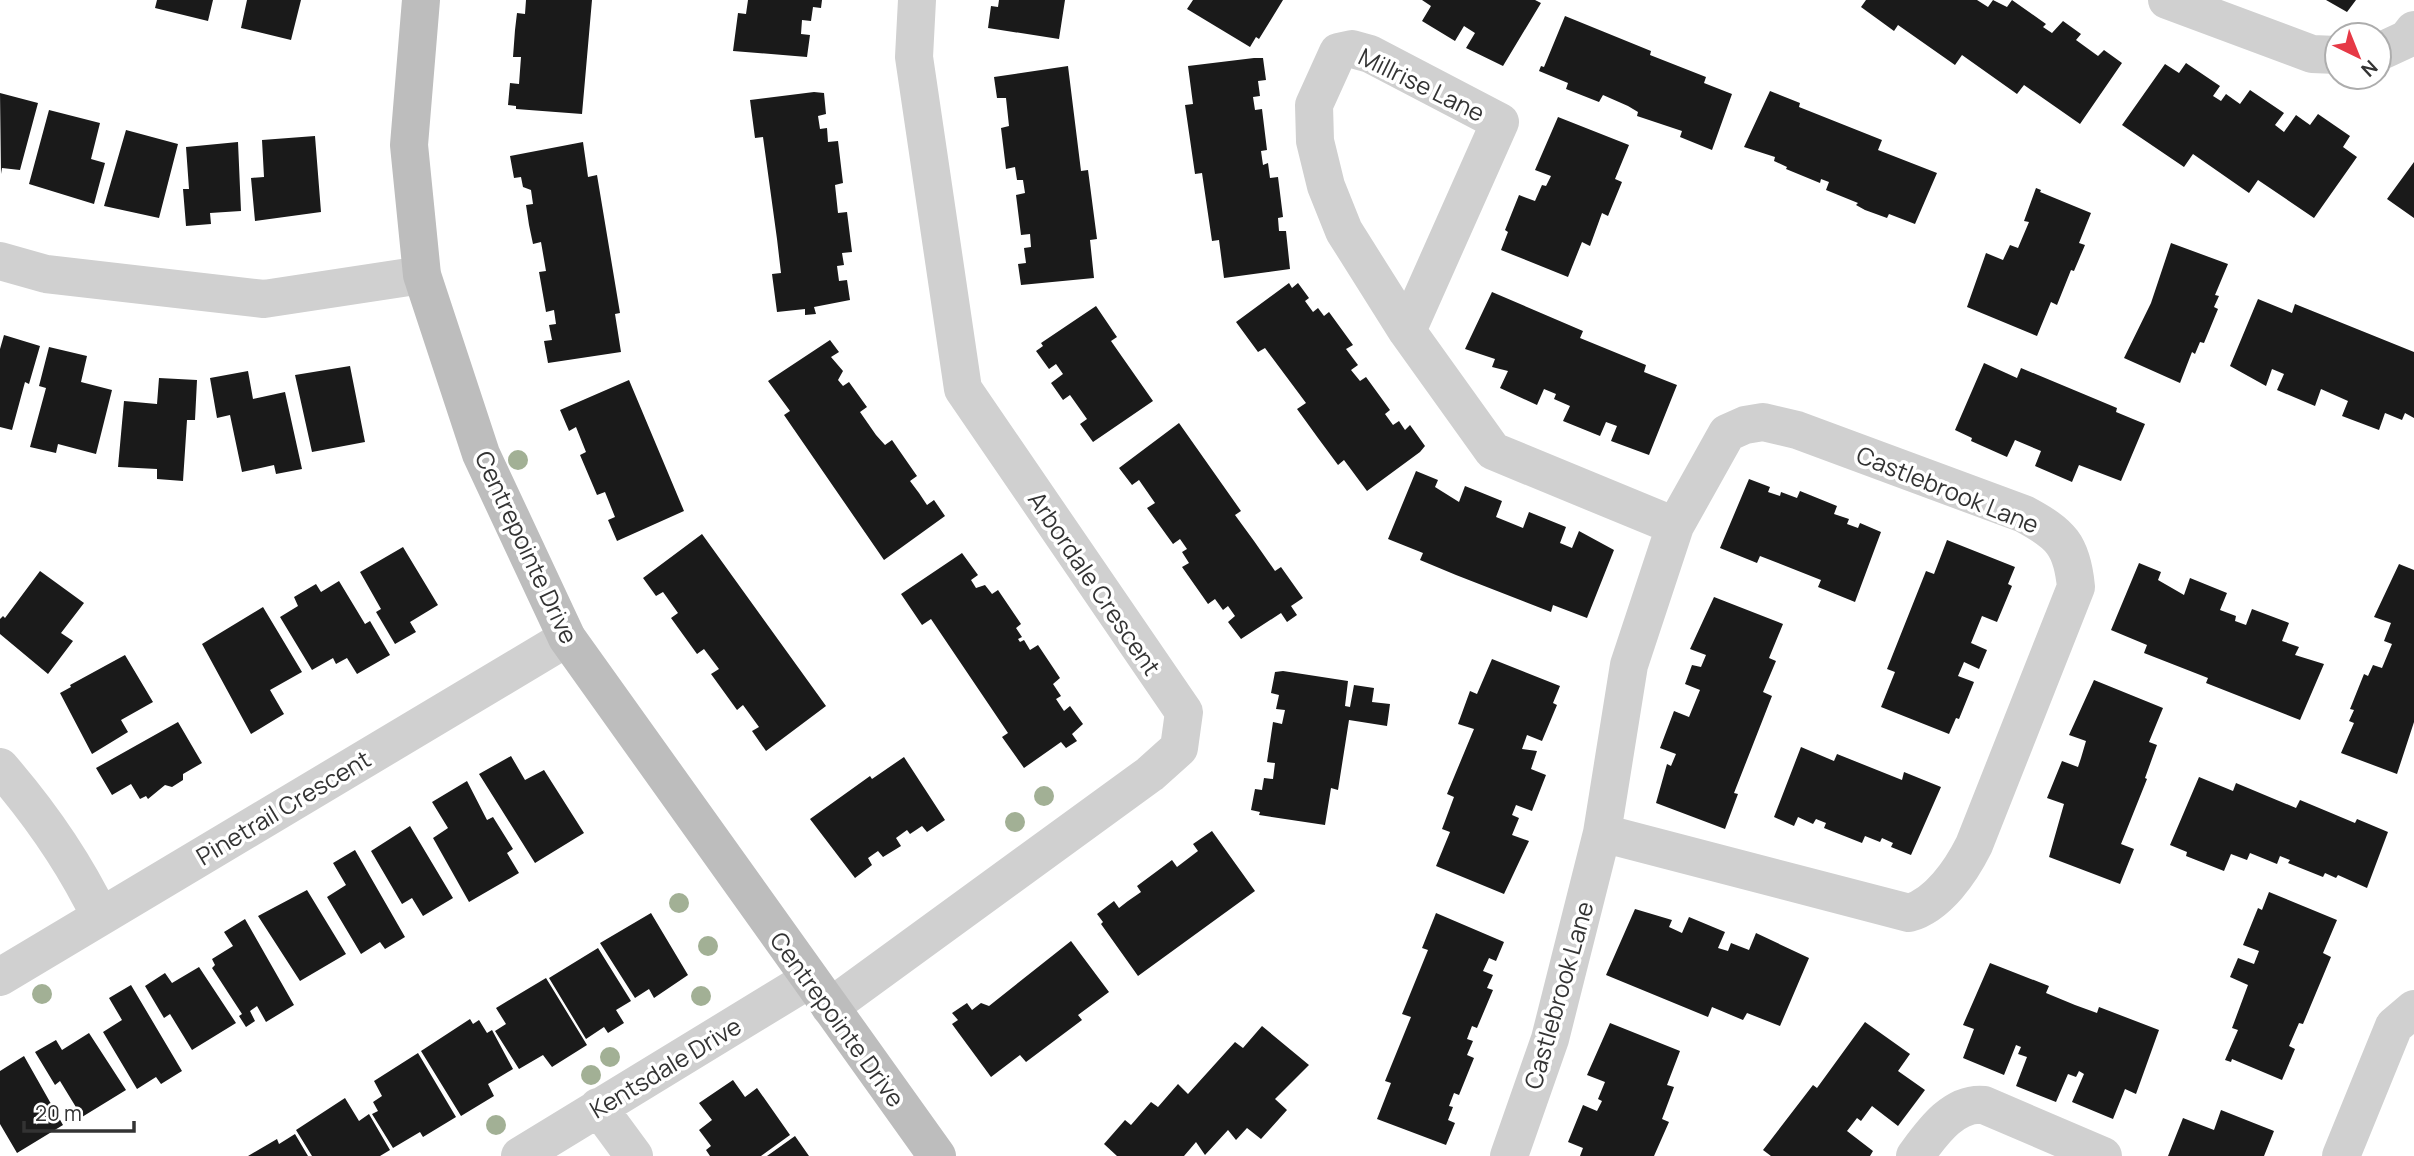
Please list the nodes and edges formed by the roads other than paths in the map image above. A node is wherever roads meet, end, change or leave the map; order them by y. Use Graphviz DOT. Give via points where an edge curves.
graph roads {
  1 [pos="421,0"];
  2 [pos="917,0"];
  3 [pos="2167,0"];
  4 [pos="2414,30"];
  5 [pos="2393,46"];
  6 [pos="2323,54"];
  7 [pos="0,261"];
  8 [pos="422,275"];
  9 [pos="1407,331"];
  10 [pos="1675,526"];
  11 [pos="567,638"];
  12 [pos="0,767"];
  13 [pos="1602,833"];
  14 [pos="100,916"];
  15 [pos="0,977"];
  16 [pos="820,993"];
  17 [pos="2414,1009"];
  18 [pos="598,1107"];
  19 [pos="520,1156"];
  20 [pos="634,1156"];
  21 [pos="937,1156"];
  22 [pos="1509,1156"];
  23 [pos="1915,1156"];
  24 [pos="2103,1156"];
  25 [pos="2341,1156"];
  1 -- 8 [label="street, Centrepointe Drive" via="408,145"];
  2 -- 16 [label="street, Arbordale Crescent" via="914,57 963,389 1184,712 1179,748 1150,774"];
  3 -- 6 [label="street"];
  4 -- 5 [label="street"];
  7 -- 8 [label="street" via="46,274 264,299"];
  8 -- 11 [label="street, Centrepointe Drive" via="481,454"];
  9 -- 9 [label="street, Millrise Lane" via="1500,122 1352,48 1338,52 1314,105 1315,141 1344,232"];
  9 -- 10 [label="street, Millrise Lane" via="1493,451"];
  10 -- 13 [label="street, Castlebrook Lane" via="1629,665"];
  10 -- 13 [label="street, Castlebrook Lane" via="1727,433 1763,422 1797,430 2040,522 2066,545 2073,559 2076,587 1974,845 1961,870 1917,911 1909,913"];
  11 -- 14 [label="street, Pinetrail Crescent"];
  11 -- 16 [label="street, Centrepointe Drive"];
  12 -- 14 [label="street" via="82,879"];
  13 -- 22 [label="street, Castlebrook Lane" via="1550,1039"];
  14 -- 15 [label="street, Pinetrail Crescent"];
  16 -- 18 [label="street, Kentsdale Drive"];
  16 -- 21 [label="street, Centrepointe Drive"];
  17 -- 25 [label="street" via="2394,1026"];
  18 -- 19 [label="street, Kentsdale Drive"];
  18 -- 20 [label="street"];
  23 -- 24 [label="street" via="1960,1108 1973,1104"];
}
